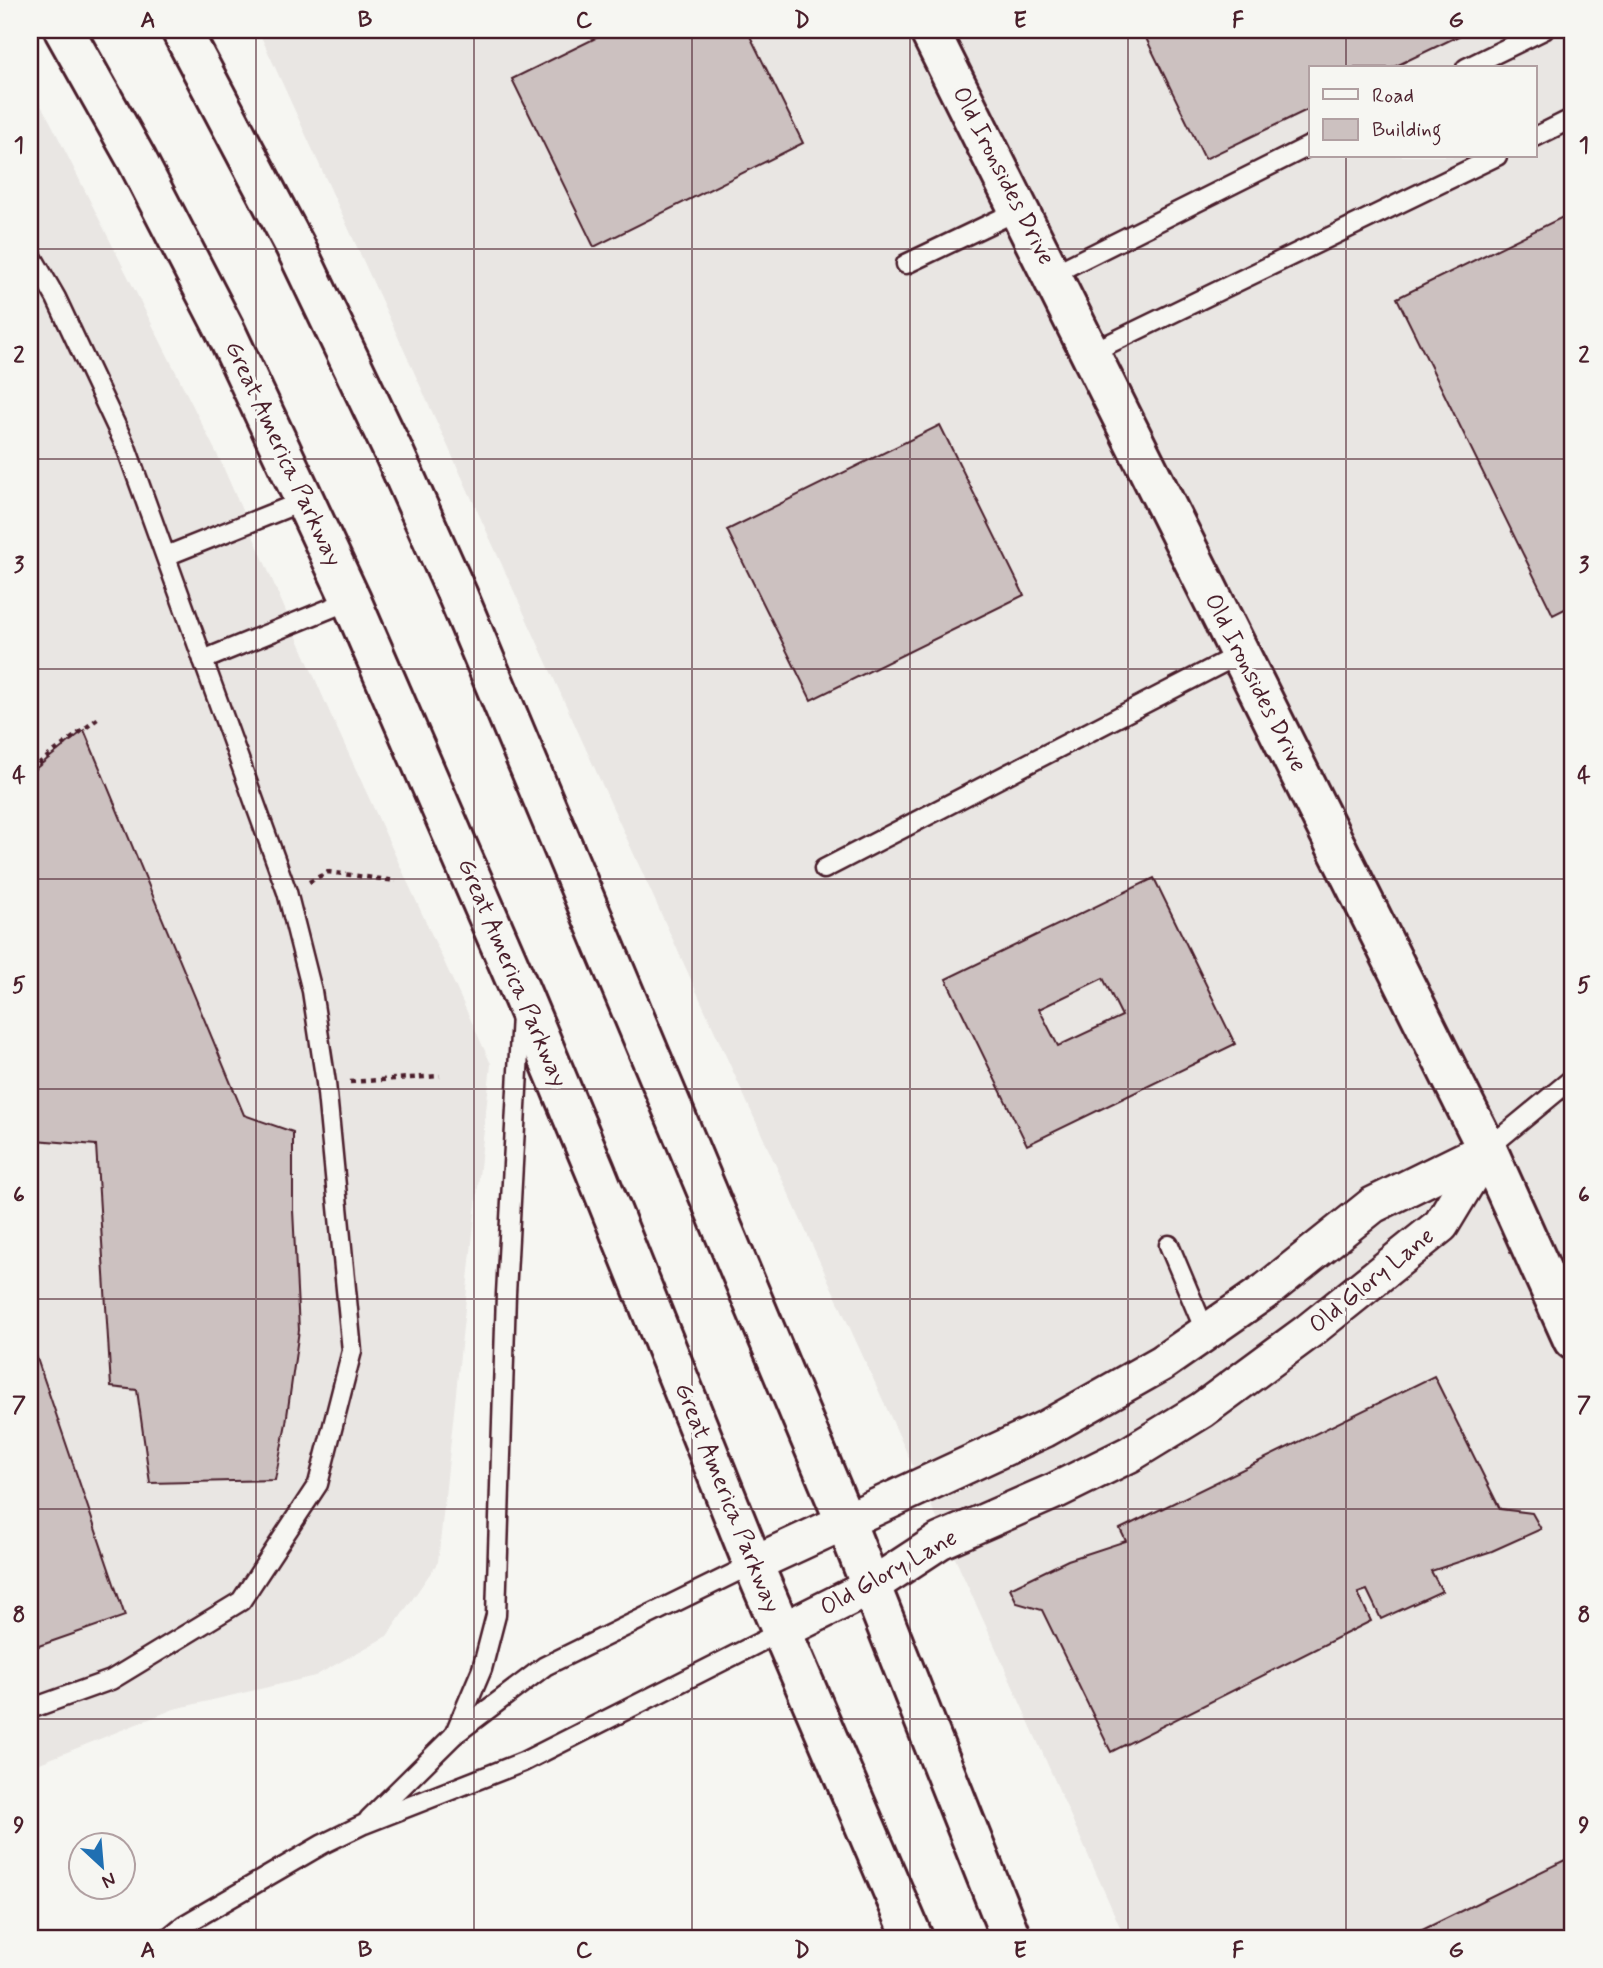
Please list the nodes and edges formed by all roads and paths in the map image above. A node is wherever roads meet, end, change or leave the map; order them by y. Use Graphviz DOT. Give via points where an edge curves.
graph roads {
  1 [pos="64,30"];
  2 [pos="181,30"];
  3 [pos="929,30"];
  4 [pos="1544,30"];
  5 [pos="1470,66"];
  6 [pos="1573,118"];
  7 [pos="1536,136"];
  8 [pos="38,137"];
  9 [pos="30,143"];
  10 [pos="1309,146"];
  11 [pos="1493,158"];
  12 [pos="1019,210"];
  13 [pos="30,253"];
  14 [pos="906,264"];
  15 [pos="1053,274"];
  16 [pos="1090,353"];
  17 [pos="306,500"];
  18 [pos="166,556"];
  19 [pos="351,600"];
  20 [pos="1240,654"];
  21 [pos="203,660"];
  22 [pos="100,717"];
  23 [pos="30,770"];
  24 [pos="824,869"];
  25 [pos="396,881"];
  26 [pos="287,892"];
  27 [pos="522,995"];
  28 [pos="440,1076"];
  29 [pos="1573,1078"];
  30 [pos="326,1083"];
  31 [pos="1487,1149"];
  32 [pos="1169,1245"];
  33 [pos="1206,1333"];
  34 [pos="1573,1340"];
  35 [pos="845,1521"];
  36 [pos="753,1564"];
  37 [pos="870,1587"];
  38 [pos="782,1631"];
  39 [pos="30,1709"];
  40 [pos="454,1735"];
  41 [pos="364,1824"];
  42 [pos="168,1938"];
  43 [pos="913,1938"];
  44 [pos="1011,1938"];
  1 -- 17 [label="main road, Great America Parkway" via="225,330"];
  2 -- 35 [label="main road" via="295,246 448,573"];
  3 -- 12 [label="main road, Old Ironsides Drive"];
  4 -- 5 [label="lane"];
  6 -- 7 [label="lane"];
  8 -- 9 [label="path"];
  10 -- 15 [label="lane"];
  11 -- 16 [label="lane"];
  12 -- 14 [label="lane"];
  12 -- 15 [label="main road, Old Ironsides Drive"];
  13 -- 18 [label="lane" via="126,447"];
  15 -- 16 [label="main road, Old Ironsides Drive"];
  16 -- 20 [label="main road, Old Ironsides Drive"];
  17 -- 18 [label="lane"];
  17 -- 19 [label="main road, Great America Parkway"];
  18 -- 21 [label="lane"];
  19 -- 21 [label="lane"];
  19 -- 27 [label="main road, Great America Parkway"];
  20 -- 24 [label="lane"];
  20 -- 31 [label="main road, Old Ironsides Drive"];
  21 -- 26 [label="lane"];
  22 -- 23 [label="path"];
  25 -- 26 [label="path" via="328,872"];
  26 -- 30 [label="lane" via="312,991"];
  27 -- 36 [label="main road, Great America Parkway"];
  27 -- 40 [label="lane" via="496,1615 482,1669"];
  28 -- 30 [label="path"];
  29 -- 31 [label="lane"];
  30 -- 39 [label="lane" via="352,1351 318,1484 241,1601 111,1680"];
  31 -- 33 [label="street, Old Glory Lane" via="1373,1205"];
  31 -- 34 [label="main road, Old Ironsides Drive"];
  31 -- 37 [label="street, Old Glory Lane" via="1441,1225 1310,1331 1202,1410 1118,1460 940,1541"];
  32 -- 33 [label="lane"];
  33 -- 35 [label="street, Old Glory Lane" via="1045,1429"];
  35 -- 36 [label="street, Old Glory Lane"];
  35 -- 37 [label="main road"];
  36 -- 38 [label="main road, Great America Parkway"];
  36 -- 40 [label="lane" via="545,1665"];
  37 -- 38 [label="street, Old Glory Lane"];
  37 -- 44 [label="main road"];
  38 -- 41 [label="lane" via="523,1762"];
  38 -- 43 [label="main road, Great America Parkway"];
  40 -- 41 [label="lane"];
  41 -- 42 [label="lane" via="256,1882"];
}
